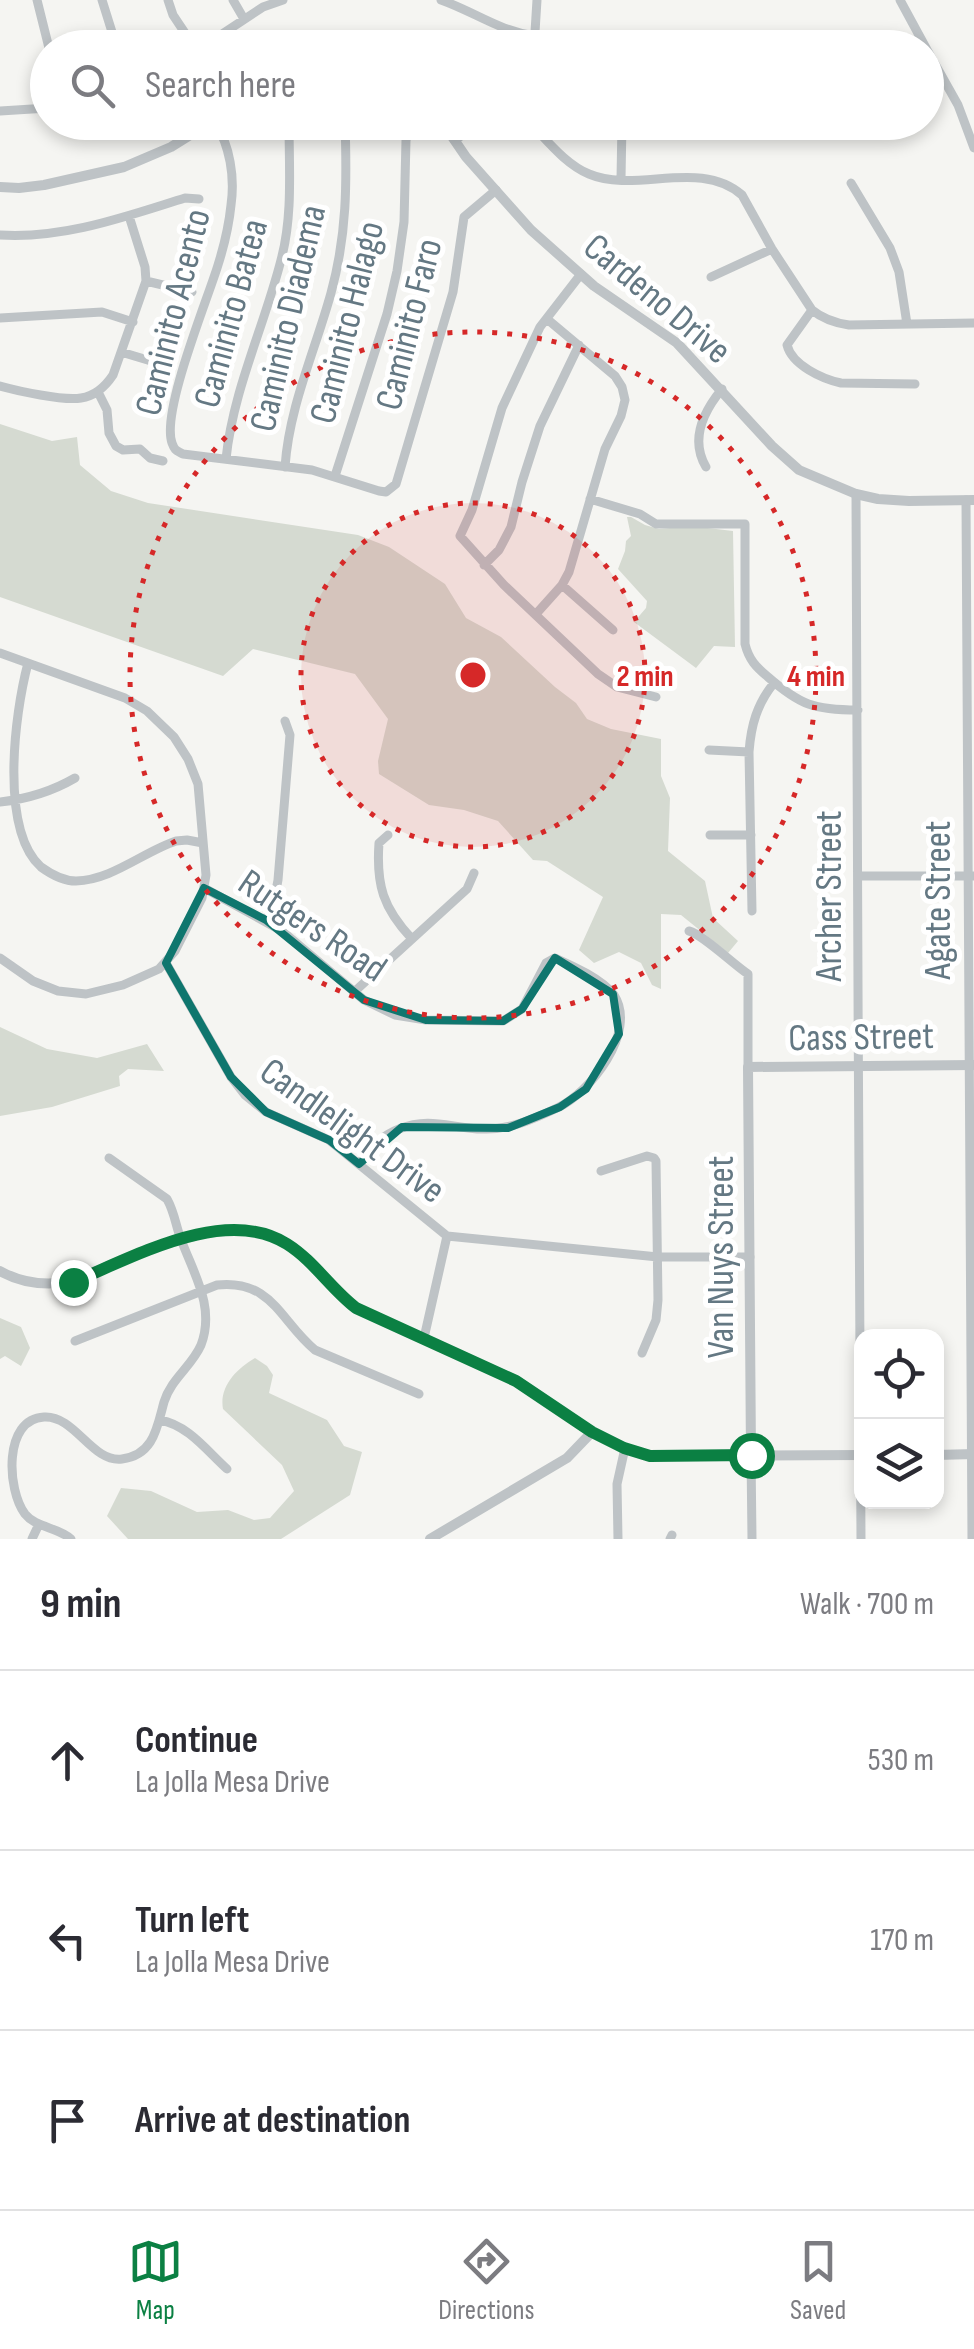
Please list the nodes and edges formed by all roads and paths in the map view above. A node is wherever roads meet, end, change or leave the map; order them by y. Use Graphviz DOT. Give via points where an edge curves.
graph roads {
  1 [pos="38,0"];
  2 [pos="102,0"];
  3 [pos="168,0"];
  4 [pos="233,0"];
  5 [pos="282,0"];
  6 [pos="536,0"];
  7 [pos="900,0"];
  8 [pos="448,1"];
  9 [pos="244,19"];
  10 [pos="45,30"];
  11 [pos="111,30"];
  12 [pos="185,30"];
  13 [pos="227,30"];
  14 [pos="504,30"];
  15 [pos="535,30"];
  16 [pos="916,30"];
  17 [pos="944,80"];
  18 [pos="30,109"];
  19 [pos="0,111"];
  20 [pos="183,140"];
  21 [pos="222,140"];
  22 [pos="289,140"];
  23 [pos="345,140"];
  24 [pos="406,140"];
  25 [pos="455,140"];
  26 [pos="548,140"];
  27 [pos="622,140"];
  28 [pos="974,148"];
  29 [pos="622,179"];
  30 [pos="851,183"];
  31 [pos="0,187"];
  32 [pos="496,190"];
  33 [pos="199,199"];
  34 [pos="129,216"];
  35 [pos="0,235"];
  36 [pos="772,248"];
  37 [pos="581,274"];
  38 [pos="712,277"];
  39 [pos="146,280"];
  40 [pos="192,292"];
  41 [pos="812,310"];
  42 [pos="0,318"];
  43 [pos="547,319"];
  44 [pos="133,322"];
  45 [pos="908,324"];
  46 [pos="974,324"];
  47 [pos="579,345"];
  48 [pos="120,352"];
  49 [pos="161,364"];
  50 [pos="915,384"];
  51 [pos="0,386"];
  52 [pos="722,390"];
  53 [pos="98,392"];
  54 [pos="226,459"];
  55 [pos="163,461"];
  56 [pos="285,467"];
  57 [pos="706,467"];
  58 [pos="335,476"];
  59 [pos="856,494"];
  60 [pos="590,500"];
  61 [pos="970,500"];
  62 [pos="484,565"];
  63 [pos="562,585"];
  64 [pos="536,614"];
  65 [pos="613,630"];
  66 [pos="0,652"];
  67 [pos="28,663"];
  68 [pos="774,683"];
  69 [pos="656,697"];
  70 [pos="858,710"];
  71 [pos="285,721"];
  72 [pos="708,750"];
  73 [pos="750,752"];
  74 [pos="75,778"];
  75 [pos="6,802"];
  76 [pos="388,834"];
  77 [pos="710,835"];
  78 [pos="750,835"];
  79 [pos="203,843"];
  80 [pos="474,872"];
  81 [pos="859,876"];
  82 [pos="971,876"];
  83 [pos="204,888"];
  84 [pos="752,911"];
  85 [pos="266,920"];
  86 [pos="689,931"];
  87 [pos="412,939"];
  88 [pos="0,958"];
  89 [pos="166,963"];
  90 [pos="354,992"];
  91 [pos="857,1065"];
  92 [pos="971,1065"];
  93 [pos="748,1067"];
  94 [pos="109,1158"];
  95 [pos="359,1164"];
  96 [pos="601,1171"];
  97 [pos="447,1236"];
  98 [pos="180,1239"];
  99 [pos="658,1256"];
  100 [pos="750,1257"];
  101 [pos="0,1271"];
  102 [pos="203,1291"];
  103 [pos="424,1338"];
  104 [pos="75,1341"];
  105 [pos="642,1353"];
  106 [pos="418,1394"];
  107 [pos="861,1419"];
  108 [pos="160,1420"];
  109 [pos="592,1432"];
  110 [pos="624,1448"];
  111 [pos="973,1454"];
  112 [pos="751,1455"];
  113 [pos="854,1455"];
  114 [pos="944,1455"];
  115 [pos="0,1456"];
  116 [pos="12,1456"];
  117 [pos="228,1469"];
  118 [pos="861,1509"];
  119 [pos="40,1524"];
  120 [pos="32,1539"];
  121 [pos="71,1539"];
  122 [pos="431,1539"];
  123 [pos="617,1539"];
  124 [pos="752,1539"];
  125 [pos="861,1539"];
  126 [pos="972,1539"];
  1 -- 10 [label="street"];
  2 -- 11 [label="street"];
  3 -- 12 [label="street"];
  4 -- 9 [label="street"];
  5 -- 9 [label="street"];
  6 -- 15 [label="street"];
  7 -- 16 [label="street"];
  8 -- 14 [label="street"];
  9 -- 13 [label="street"];
  17 -- 28 [label="street"];
  18 -- 19 [label="street"];
  20 -- 31 [label="street" via="124,167 44,185"];
  21 -- 54 [label="street, Caminito Acento" via="232,201 172,407 171,440 183,454"];
  22 -- 54 [label="street, Caminito Batea" via="282,258 233,414"];
  23 -- 56 [label="street, Caminito Diadema" via="343,240"];
  24 -- 58 [label="street, Caminito Halago" via="398,270"];
  25 -- 32 [label="street, Cardeno Drive"];
  26 -- 29 [label="street" via="592,175"];
  27 -- 29 [label="street"];
  29 -- 36 [label="street" via="721,182 742,194"];
  30 -- 45 [label="street" via="899,272"];
  32 -- 37 [label="street, Cardeno Drive"];
  32 -- 58 [label="street, Caminito Faro" via="464,217 453,292 396,484 386,492"];
  33 -- 34 [label="street"];
  34 -- 35 [label="street" via="27,237"];
  34 -- 39 [label="street"];
  36 -- 38 [label="street"];
  36 -- 41 [label="street"];
  37 -- 43 [label="street"];
  37 -- 52 [label="street, Cardeno Drive" via="677,343"];
  39 -- 40 [label="street"];
  39 -- 44 [label="street"];
  41 -- 45 [label="street" via="835,323"];
  41 -- 50 [label="street" via="786,346 798,362 841,384"];
  42 -- 44 [label="street" via="102,312"];
  43 -- 47 [label="street"];
  43 -- 62 [label="street" via="502,408 460,536"];
  44 -- 48 [label="street"];
  45 -- 46 [label="street"];
  47 -- 60 [label="street" via="615,376 625,400"];
  47 -- 62 [label="street" via="540,426 511,527"];
  48 -- 49 [label="street"];
  48 -- 53 [label="street"];
  51 -- 53 [label="street" via="79,399"];
  52 -- 57 [label="street" via="700,425 699,454"];
  52 -- 59 [label="street, Cardeno Drive" via="799,470"];
  53 -- 55 [label="street" via="116,446"];
  54 -- 56 [label="street"];
  56 -- 58 [label="street"];
  59 -- 61 [label="street, Cardeno Drive" via="908,502"];
  59 -- 70 [label="street, Archer Street"];
  60 -- 63 [label="street"];
  60 -- 68 [label="street" via="656,524 745,524 745,644 753,664"];
  61 -- 82 [label="street, Agate Street"];
  62 -- 64 [label="street"];
  63 -- 64 [label="street"];
  63 -- 65 [label="street"];
  64 -- 69 [label="street" via="617,687"];
  66 -- 67 [label="street, Rutgers Road"];
  67 -- 75 [label="street"];
  67 -- 79 [label="street, Rutgers Road" via="125,698 174,737 198,784"];
  68 -- 70 [label="street" via="796,701"];
  68 -- 73 [label="street" via="751,725"];
  70 -- 81 [label="street, Archer Street"];
  71 -- 85 [label="street" via="290,735 278,880"];
  72 -- 73 [label="street"];
  73 -- 78 [label="street"];
  74 -- 75 [label="street"];
  75 -- 79 [label="street" via="31,860 73,881 95,878 176,841"];
  76 -- 87 [label="street" via="378,843 383,898"];
  77 -- 78 [label="street"];
  78 -- 84 [label="street"];
  79 -- 83 [label="street, Rutgers Road"];
  80 -- 87 [label="street" via="468,889"];
  81 -- 82 [label="street"];
  81 -- 91 [label="street, Archer Street"];
  82 -- 92 [label="street, Agate Street"];
  83 -- 85 [label="street, Rutgers Road"];
  83 -- 89 [label="street"];
  85 -- 90 [label="street, Rutgers Road"];
  86 -- 93 [label="street, Van Nuys Street" via="748,974"];
  87 -- 90 [label="street"];
  88 -- 89 [label="street" via="32,982 86,994"];
  89 -- 95 [label="street, Candlelight Drive" via="245,1095"];
  90 -- 95 [label="street, Rutgers Road" via="395,1015 502,1021 522,1010 555,958 613,994 622,1019 600,1070 560,1107 508,1128 432,1122 402,1127"];
  91 -- 92 [label="street, Cass Street"];
  91 -- 93 [label="street, Cass Street"];
  91 -- 107 [label="street, Archer Street"];
  92 -- 111 [label="street, Agate Street"];
  93 -- 100 [label="street, Van Nuys Street"];
  94 -- 98 [label="street" via="167,1199"];
  95 -- 97 [label="street, Candlelight Drive"];
  96 -- 99 [label="street" via="654,1158"];
  97 -- 99 [label="street, Candlelight Drive"];
  97 -- 103 [label="street"];
  98 -- 101 [label="street" via="62,1284 21,1281"];
  98 -- 102 [label="street"];
  98 -- 103 [label="street" via="247,1228 269,1235 289,1245 356,1308"];
  99 -- 100 [label="street, Candlelight Drive"];
  99 -- 105 [label="street" via="656,1320"];
  100 -- 112 [label="street, Van Nuys Street"];
  102 -- 104 [label="street"];
  102 -- 106 [label="street" via="235,1283 252,1288 314,1350"];
  102 -- 108 [label="street" via="202,1343 170,1387"];
  103 -- 109 [label="street" via="516,1381"];
  108 -- 116 [label="street" via="144,1452 120,1460 102,1455 47,1416 21,1430"];
  108 -- 117 [label="street" via="184,1428"];
  109 -- 110 [label="street"];
  109 -- 122 [label="street" via="566,1458"];
  110 -- 112 [label="street" via="650,1456"];
  110 -- 123 [label="street" via="616,1484"];
  111 -- 114 [label="street"];
  111 -- 126 [label="street, Agate Street"];
  112 -- 113 [label="street"];
  112 -- 124 [label="street, Van Nuys Street"];
  115 -- 116 [label="street"];
  116 -- 119 [label="street" via="18,1498 26,1516"];
  118 -- 125 [label="street, Archer Street"];
  119 -- 120 [label="street"];
  119 -- 121 [label="street"];
}
